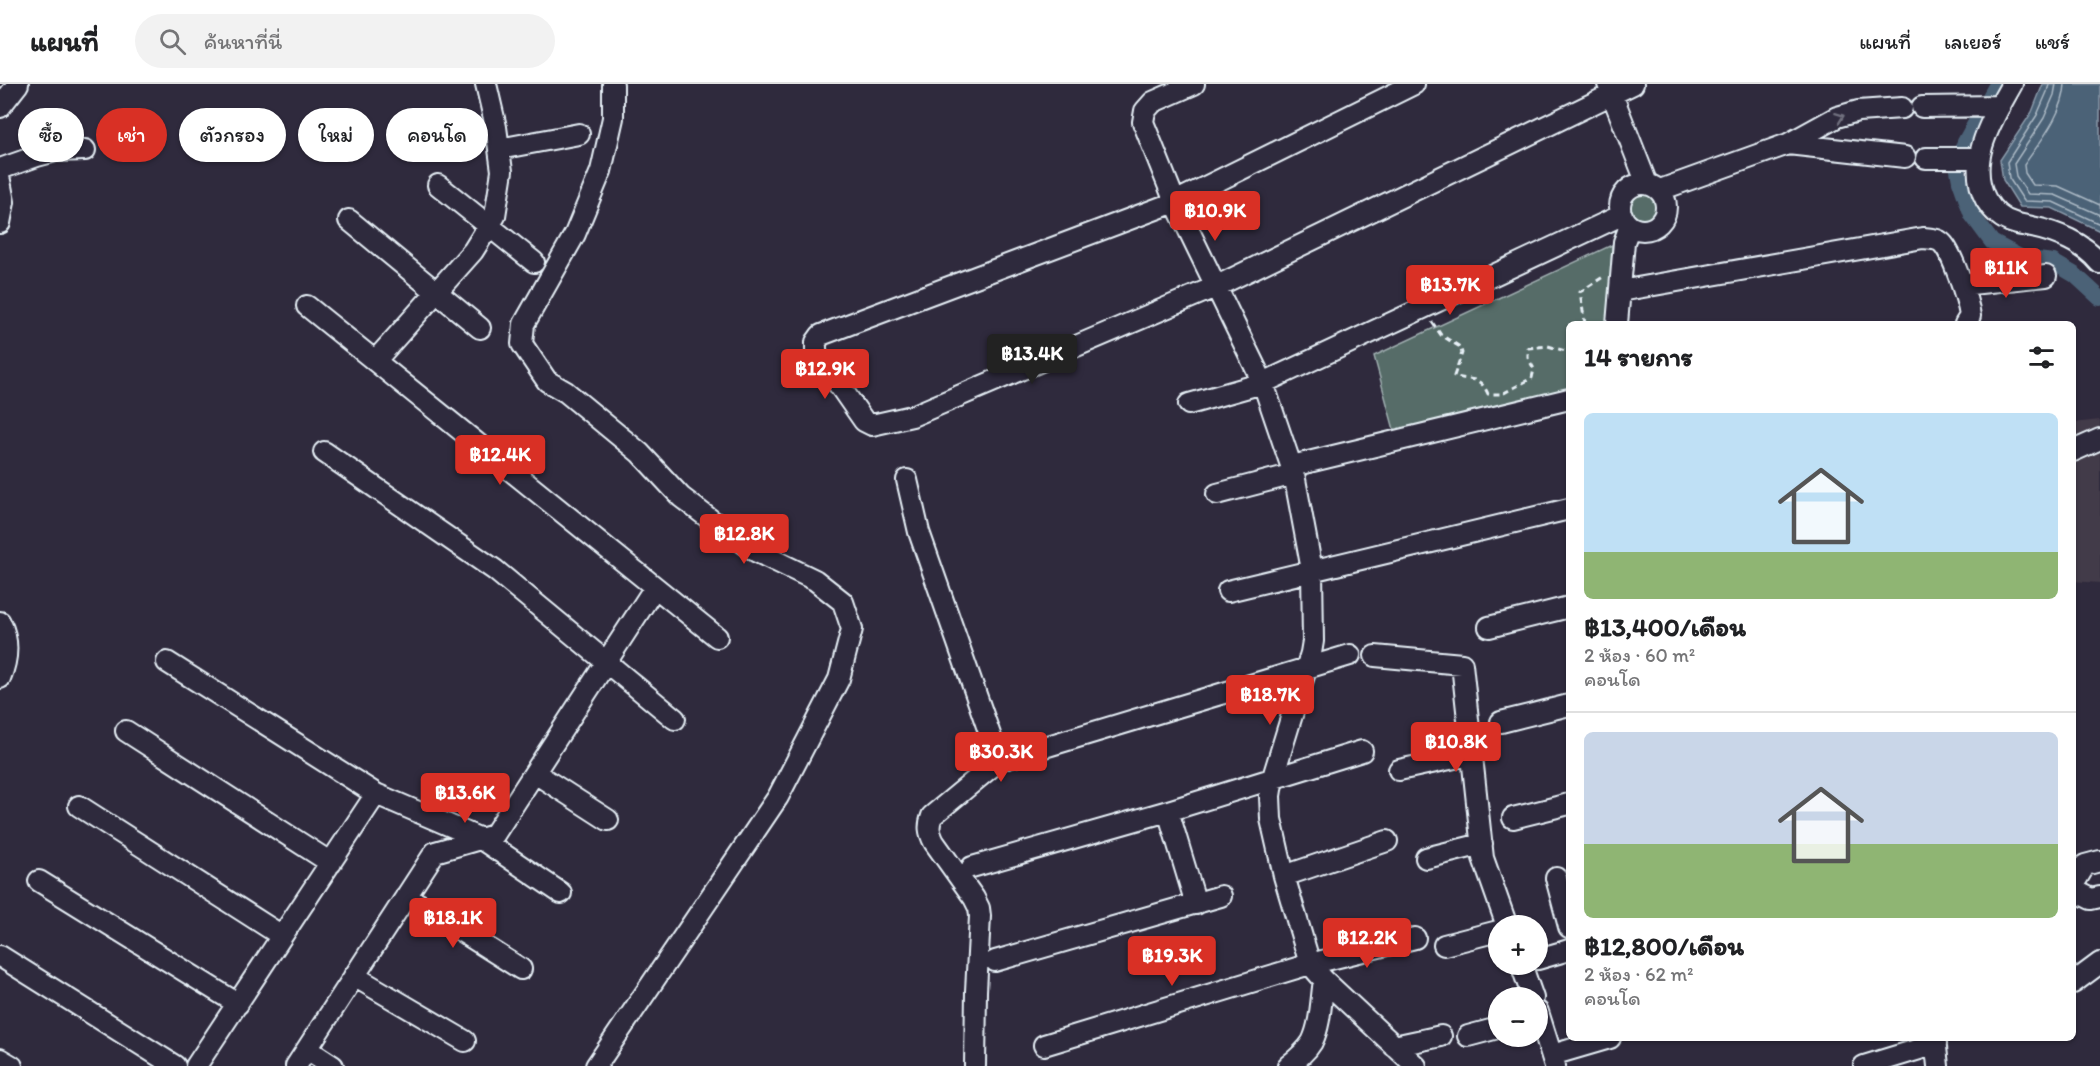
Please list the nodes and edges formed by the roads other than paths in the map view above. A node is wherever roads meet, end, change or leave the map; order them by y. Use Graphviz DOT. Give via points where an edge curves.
graph roads {
  1 [pos="18,84"];
  2 [pos="486,84"];
  3 [pos="613,84"];
  4 [pos="1194,84"];
  5 [pos="1414,84"];
  6 [pos="1633,84"];
  7 [pos="2012,84"];
  8 [pos="1610,89"];
  9 [pos="1995,106"];
  10 [pos="0,107"];
  11 [pos="1923,107"];
  12 [pos="1902,108"];
  13 [pos="579,134"];
  14 [pos="1788,144"];
  15 [pos="499,149"];
  16 [pos="85,150"];
  17 [pos="1905,157"];
  18 [pos="1930,158"];
  19 [pos="1974,158"];
  20 [pos="0,169"];
  21 [pos="0,181"];
  22 [pos="438,185"];
  23 [pos="1653,187"];
  24 [pos="1175,202"];
  25 [pos="350,220"];
  26 [pos="1626,220"];
  27 [pos="0,223"];
  28 [pos="489,226"];
  29 [pos="534,262"];
  30 [pos="2100,263"];
  31 [pos="2046,276"];
  32 [pos="1962,285"];
  33 [pos="1215,287"];
  34 [pos="1620,291"];
  35 [pos="436,292"];
  36 [pos="307,306"];
  37 [pos="1617,321"];
  38 [pos="1967,321"];
  39 [pos="480,328"];
  40 [pos="375,361"];
  41 [pos="1263,383"];
  42 [pos="1566,400"];
  43 [pos="1189,404"];
  44 [pos="2100,439"];
  45 [pos="2076,450"];
  46 [pos="324,452"];
  47 [pos="1293,470"];
  48 [pos="907,480"];
  49 [pos="1217,494"];
  50 [pos="1566,510"];
  51 [pos="1312,570"];
  52 [pos="655,587"];
  53 [pos="1228,591"];
  54 [pos="1566,608"];
  55 [pos="0,622"];
  56 [pos="1490,627"];
  57 [pos="717,638"];
  58 [pos="1350,655"];
  59 [pos="1375,656"];
  60 [pos="167,662"];
  61 [pos="606,663"];
  62 [pos="1307,669"];
  63 [pos="0,678"];
  64 [pos="1566,706"];
  65 [pos="675,719"];
  66 [pos="1501,722"];
  67 [pos="126,731"];
  68 [pos="1362,751"];
  69 [pos="1473,754"];
  70 [pos="1008,758"];
  71 [pos="1400,770"];
  72 [pos="535,773"];
  73 [pos="1274,777"];
  74 [pos="375,795"];
  75 [pos="1566,805"];
  76 [pos="79,806"];
  77 [pos="1168,811"];
  78 [pos="1513,818"];
  79 [pos="608,820"];
  80 [pos="481,839"];
  81 [pos="1387,841"];
  82 [pos="1482,844"];
  83 [pos="1426,858"];
  84 [pos="2100,861"];
  85 [pos="331,863"];
  86 [pos="972,867"];
  87 [pos="1284,876"];
  88 [pos="1556,878"];
  89 [pos="2076,880"];
  90 [pos="39,881"];
  91 [pos="2076,892"];
  92 [pos="561,893"];
  93 [pos="406,896"];
  94 [pos="1221,896"];
  95 [pos="2100,897"];
  96 [pos="1196,904"];
  97 [pos="1503,915"];
  98 [pos="1566,916"];
  99 [pos="1488,934"];
  100 [pos="282,936"];
  101 [pos="1415,938"];
  102 [pos="1444,945"];
  103 [pos="1566,951"];
  104 [pos="0,956"];
  105 [pos="1548,956"];
  106 [pos="995,961"];
  107 [pos="2100,963"];
  108 [pos="1310,964"];
  109 [pos="521,969"];
  110 [pos="354,976"];
  111 [pos="1324,980"];
  112 [pos="2076,981"];
  113 [pos="238,1004"];
  114 [pos="1488,1031"];
  115 [pos="1441,1036"];
  116 [pos="1468,1036"];
  117 [pos="465,1041"];
  118 [pos="1602,1041"];
  119 [pos="1935,1041"];
  120 [pos="1548,1043"];
  121 [pos="1044,1045"];
  122 [pos="1394,1046"];
  123 [pos="307,1049"];
  124 [pos="0,1059"];
  125 [pos="1554,1060"];
  126 [pos="12,1066"];
  127 [pos="175,1066"];
  128 [pos="196,1066"];
  129 [pos="296,1066"];
  130 [pos="333,1066"];
  131 [pos="596,1066"];
  132 [pos="975,1066"];
  133 [pos="1288,1066"];
  134 [pos="1416,1066"];
  135 [pos="1864,1066"];
  136 [pos="1938,1066"];
  1 -- 10 [label="street"];
  2 -- 15 [label="street"];
  3 -- 131 [label="street" via="613,118 601,171 575,234 524,324 522,344 547,381 640,453 681,497 757,552 815,580 843,602 852,629 839,679 778,797"];
  4 -- 24 [label="street" via="1153,102 1145,111 1143,122"];
  5 -- 24 [label="street"];
  6 -- 8 [label="street"];
  7 -- 9 [label="street"];
  8 -- 23 [label="street"];
  8 -- 33 [label="street"];
  9 -- 11 [label="street"];
  9 -- 19 [label="street"];
  14 -- 12 [label="street, one-way" via="1837,117 1858,111"];
  13 -- 15 [label="street"];
  14 -- 17 [label="street"];
  14 -- 23 [label="street"];
  15 -- 28 [label="street" via="502,171 495,216"];
  16 -- 20 [label="street" via="56,151"];
  18 -- 19 [label="street"];
  19 -- 30 [label="street" via="1984,197 1993,211 2012,223 2055,233 2094,255"];
  21 -- 27 [label="street" via="4,202"];
  22 -- 28 [label="street"];
  23 -- 26 [label="street" via="1640,184 1628,190 1621,202"];
  23 -- 26 [label="street" via="1665,197 1667,206 1661,222 1646,230"];
  24 -- 33 [label="street"];
  24 -- 33 [label="street" via="821,335 816,352 858,414 872,425 912,416"];
  25 -- 35 [label="street"];
  26 -- 34 [label="street"];
  26 -- 41 [label="street"];
  28 -- 29 [label="street"];
  28 -- 35 [label="street" via="473,251"];
  31 -- 32 [label="street"];
  32 -- 34 [label="street" via="1944,244 1923,238"];
  32 -- 38 [label="street" via="1970,316"];
  33 -- 41 [label="street"];
  34 -- 37 [label="street"];
  35 -- 39 [label="street"];
  35 -- 40 [label="street"];
  36 -- 40 [label="street"];
  40 -- 52 [label="street"];
  41 -- 43 [label="street"];
  41 -- 47 [label="street"];
  42 -- 47 [label="street"];
  44 -- 45 [label="street"];
  46 -- 61 [label="street" via="495,570"];
  47 -- 49 [label="street"];
  47 -- 51 [label="street"];
  48 -- 132 [label="street" via="919,532 994,749 990,768 929,823 934,842 979,908"];
  50 -- 51 [label="street"];
  51 -- 53 [label="street"];
  51 -- 62 [label="street" via="1313,641"];
  52 -- 57 [label="street"];
  52 -- 61 [label="street"];
  54 -- 56 [label="street"];
  55 -- 63 [label="street" via="8,648"];
  58 -- 62 [label="street"];
  59 -- 69 [label="street" via="1462,664"];
  60 -- 74 [label="street"];
  61 -- 65 [label="street"];
  61 -- 72 [label="street"];
  62 -- 70 [label="street"];
  62 -- 73 [label="street"];
  64 -- 66 [label="street"];
  67 -- 85 [label="street"];
  68 -- 73 [label="street"];
  69 -- 71 [label="street"];
  69 -- 82 [label="street"];
  72 -- 79 [label="street"];
  72 -- 80 [label="street" via="494,835"];
  73 -- 77 [label="street"];
  73 -- 87 [label="street" via="1271,819"];
  74 -- 80 [label="street"];
  74 -- 85 [label="street"];
  75 -- 78 [label="street"];
  76 -- 100 [label="street"];
  77 -- 86 [label="street"];
  77 -- 96 [label="street"];
  80 -- 92 [label="street"];
  80 -- 93 [label="street" via="435,852"];
  81 -- 87 [label="street"];
  82 -- 83 [label="street"];
  82 -- 97 [label="street" via="1483,858"];
  84 -- 89 [label="street" via="2085,865"];
  85 -- 100 [label="street"];
  87 -- 108 [label="street"];
  88 -- 98 [label="street"];
  90 -- 113 [label="street"];
  91 -- 95 [label="street" via="2091,899"];
  93 -- 109 [label="street"];
  93 -- 110 [label="street"];
  94 -- 96 [label="street"];
  96 -- 106 [label="street"];
  99 -- 102 [label="street"];
  100 -- 113 [label="street"];
  101 -- 108 [label="street"];
  103 -- 105 [label="street"];
  104 -- 127 [label="street"];
  107 -- 112 [label="street"];
  108 -- 111 [label="street"];
  108 -- 121 [label="street"];
  110 -- 117 [label="street"];
  110 -- 123 [label="street"];
  111 -- 122 [label="street"];
  111 -- 133 [label="street" via="1316,1032 1305,1052"];
  113 -- 128 [label="street"];
  114 -- 116 [label="street"];
  115 -- 122 [label="street"];
  118 -- 125 [label="street"];
  119 -- 135 [label="street"];
  119 -- 136 [label="street"];
  120 -- 125 [label="street"];
  122 -- 134 [label="street"];
  123 -- 129 [label="street"];
  123 -- 130 [label="street"];
  124 -- 126 [label="street"];
}
